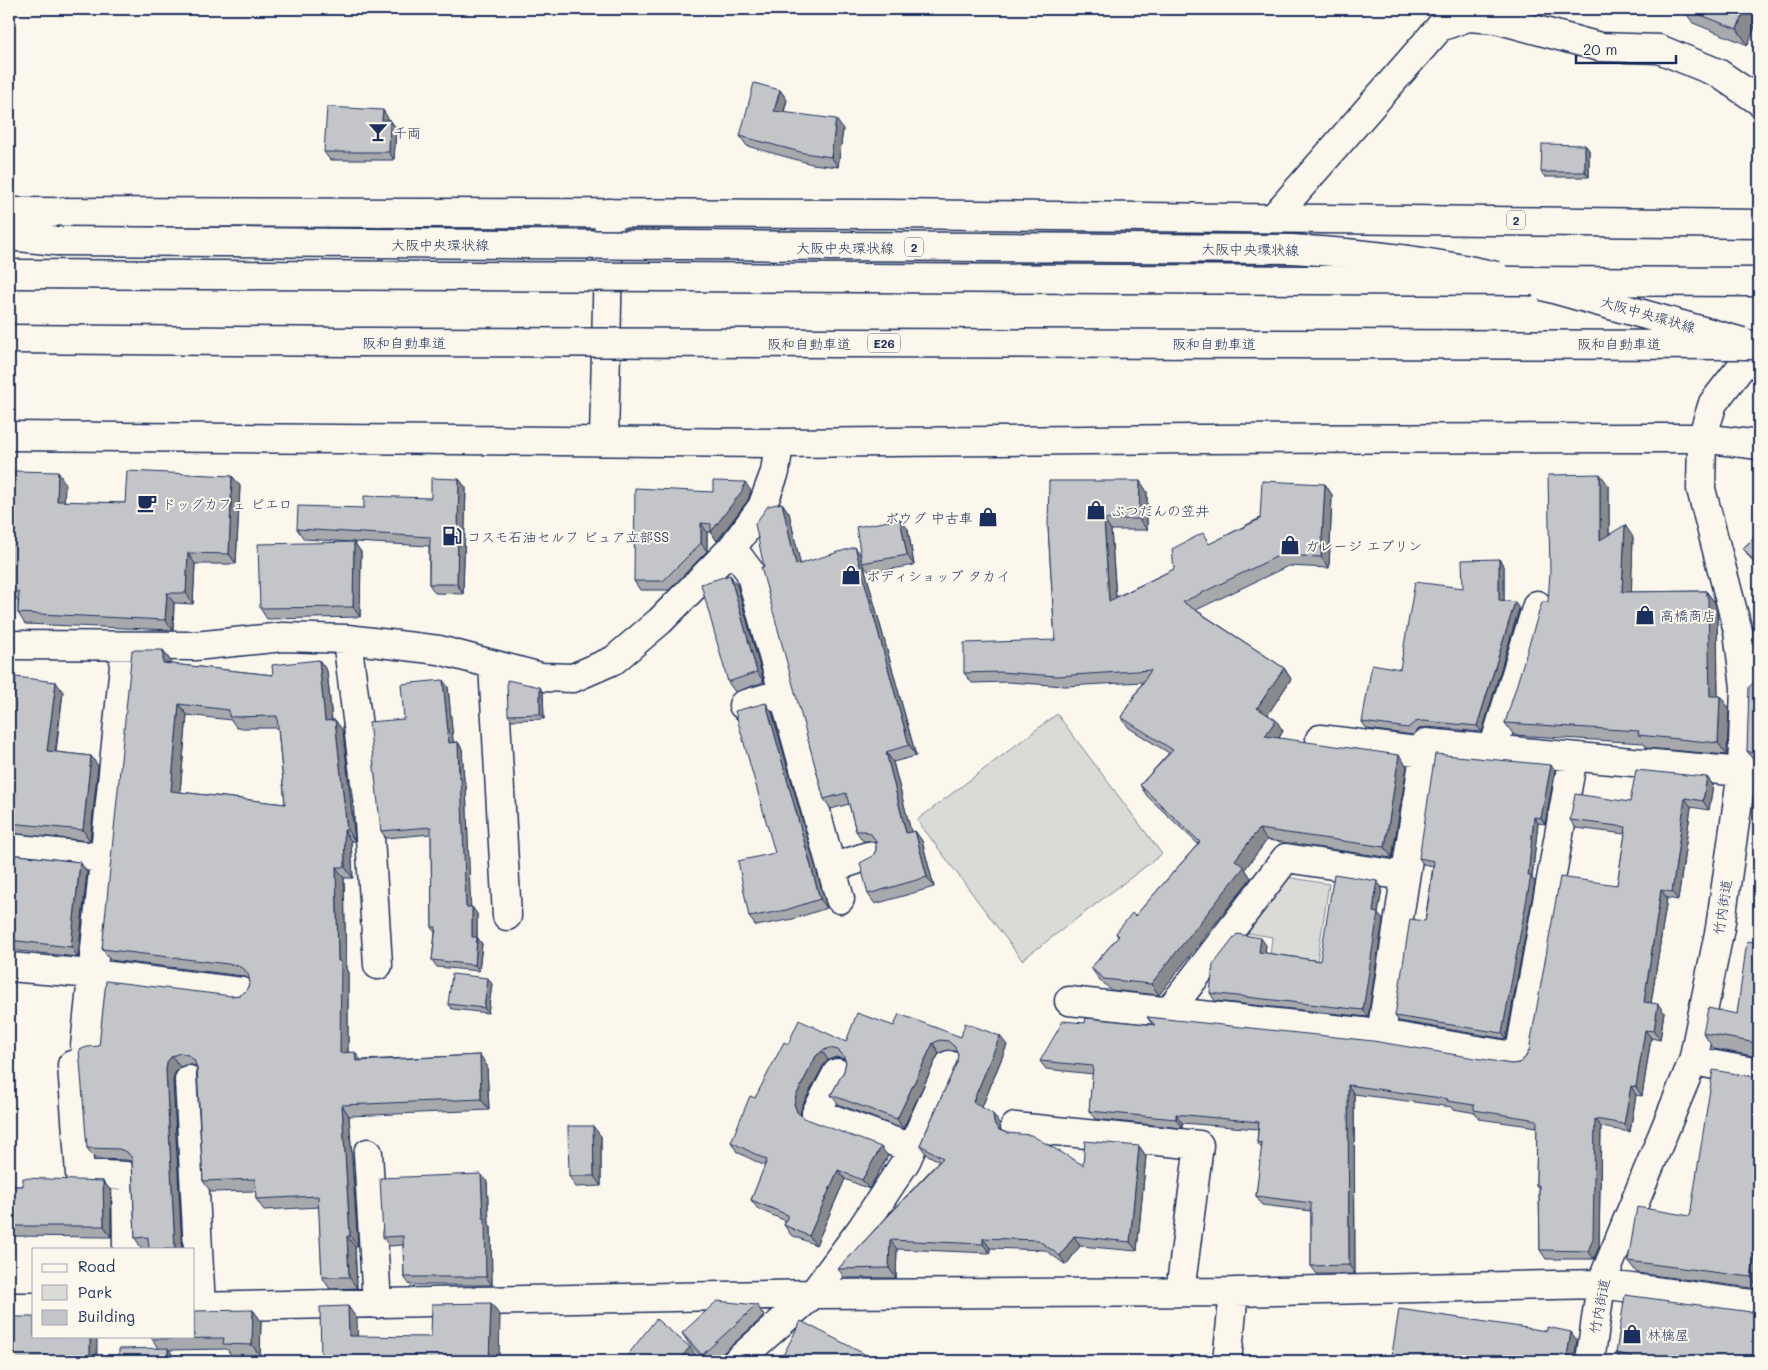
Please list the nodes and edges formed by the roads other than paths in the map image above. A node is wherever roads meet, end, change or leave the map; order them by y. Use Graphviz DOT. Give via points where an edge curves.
graph roads {
  1 [pos="1759,101"];
  2 [pos="9,212"];
  3 [pos="609,213"];
  4 [pos="1274,217"];
  5 [pos="1759,224"];
  6 [pos="9,236"];
  7 [pos="9,274"];
  8 [pos="1759,282"];
  9 [pos="9,340"];
  10 [pos="1759,345"];
  11 [pos="1759,433"];
  12 [pos="9,436"];
  13 [pos="1702,438"];
  14 [pos="604,441"];
  15 [pos="780,443"];
  16 [pos="1759,445"];
  17 [pos="732,548"];
  18 [pos="1536,605"];
  19 [pos="347,639"];
  20 [pos="9,645"];
  21 [pos="126,646"];
  22 [pos="493,665"];
  23 [pos="782,693"];
  24 [pos="743,705"];
  25 [pos="1320,739"];
  26 [pos="1493,749"];
  27 [pos="1424,752"];
  28 [pos="1573,757"];
  29 [pos="1742,772"];
  30 [pos="9,848"];
  31 [pos="868,856"];
  32 [pos="104,858"];
  33 [pos="832,868"];
  34 [pos="1405,876"];
  35 [pos="840,899"];
  36 [pos="507,916"];
  37 [pos="378,965"];
  38 [pos="9,967"];
  39 [pos="92,974"];
  40 [pos="242,992"];
  41 [pos="1069,1001"];
  42 [pos="1169,1012"];
  43 [pos="1381,1034"];
  44 [pos="1693,1061"];
  45 [pos="949,1065"];
  46 [pos="1759,1072"];
  47 [pos="837,1073"];
  48 [pos="189,1080"];
  49 [pos="1015,1127"];
  50 [pos="911,1148"];
  51 [pos="368,1153"];
  52 [pos="127,1248"];
  53 [pos="195,1248"];
  54 [pos="195,1250"];
  55 [pos="1601,1284"];
  56 [pos="1180,1292"];
  57 [pos="1234,1292"];
  58 [pos="813,1294"];
  59 [pos="377,1304"];
  60 [pos="1759,1305"];
  61 [pos="9,1307"];
  62 [pos="32,1307"];
  63 [pos="197,1307"];
  64 [pos="737,1361"];
  65 [pos="1227,1361"];
  66 [pos="1590,1361"];
  1 -- 4 [label="main road" via="1718,73 1659,50 1600,47 1496,19 1468,17 1440,27"];
  2 -- 3 [label="main road, 2"];
  3 -- 4 [label="main road, 2"];
  3 -- 14 [label="main road"];
  4 -- 5 [label="main road, 2"];
  6 -- 10 [label="main road, 大阪中央環状線 / 2, bridge" via="57,241 1292,249 1379,255 1466,269 1580,295"];
  7 -- 8 [label="main road, bridge"];
  9 -- 10 [label="main road, 阪和自動車道 / E26, bridge"];
  10 -- 13 [label="main road, 竹内街道" via="1713,403"];
  11 -- 13 [label="main road"];
  12 -- 14 [label="main road"];
  13 -- 15 [label="main road"];
  13 -- 16 [label="main road"];
  13 -- 29 [label="main road, 竹内街道" via="1701,490 1738,631 1745,687"];
  14 -- 15 [label="main road"];
  15 -- 17 [label="main road" via="775,472 762,507"];
  17 -- 22 [label="main road" via="660,620 614,660 574,678 542,677"];
  17 -- 23 [label="main road" via="750,572"];
  18 -- 26 [label="main road"];
  19 -- 21 [label="main road" via="283,637 195,646"];
  19 -- 22 [label="main road" via="438,650"];
  19 -- 37 [label="main road" via="368,806"];
  20 -- 21 [label="main road"];
  21 -- 32 [label="main road"];
  22 -- 36 [label="main road"];
  23 -- 24 [label="main road"];
  23 -- 33 [label="main road"];
  25 -- 27 [label="main road"];
  26 -- 27 [label="main road" via="1426,743"];
  26 -- 28 [label="main road"];
  27 -- 34 [label="main road"];
  28 -- 29 [label="main road"];
  28 -- 43 [label="main road" via="1519,1057"];
  29 -- 44 [label="main road, 竹内街道" via="1720,928"];
  30 -- 32 [label="main road"];
  31 -- 33 [label="main road"];
  32 -- 39 [label="main road"];
  33 -- 35 [label="main road"];
  34 -- 42 [label="main road" via="1286,858"];
  34 -- 43 [label="main road"];
  38 -- 39 [label="main road"];
  39 -- 40 [label="main road"];
  39 -- 52 [label="main road" via="79,1055 80,1174 126,1176"];
  41 -- 42 [label="main road"];
  42 -- 43 [label="main road"];
  44 -- 46 [label="main road"];
  44 -- 55 [label="main road, 竹内街道"];
  45 -- 50 [label="main road"];
  47 -- 50 [label="main road" via="816,1113"];
  48 -- 53 [label="main road"];
  49 -- 56 [label="main road" via="1199,1145"];
  50 -- 58 [label="main road" via="906,1161 862,1228"];
  51 -- 59 [label="main road"];
  54 -- 63 [label="main road"];
  55 -- 57 [label="main road"];
  55 -- 60 [label="main road"];
  55 -- 66 [label="main road, 竹内街道"];
  56 -- 57 [label="main road"];
  56 -- 58 [label="main road"];
  57 -- 65 [label="main road"];
  58 -- 59 [label="main road"];
  58 -- 64 [label="main road"];
  59 -- 63 [label="main road"];
  61 -- 62 [label="main road"];
}
